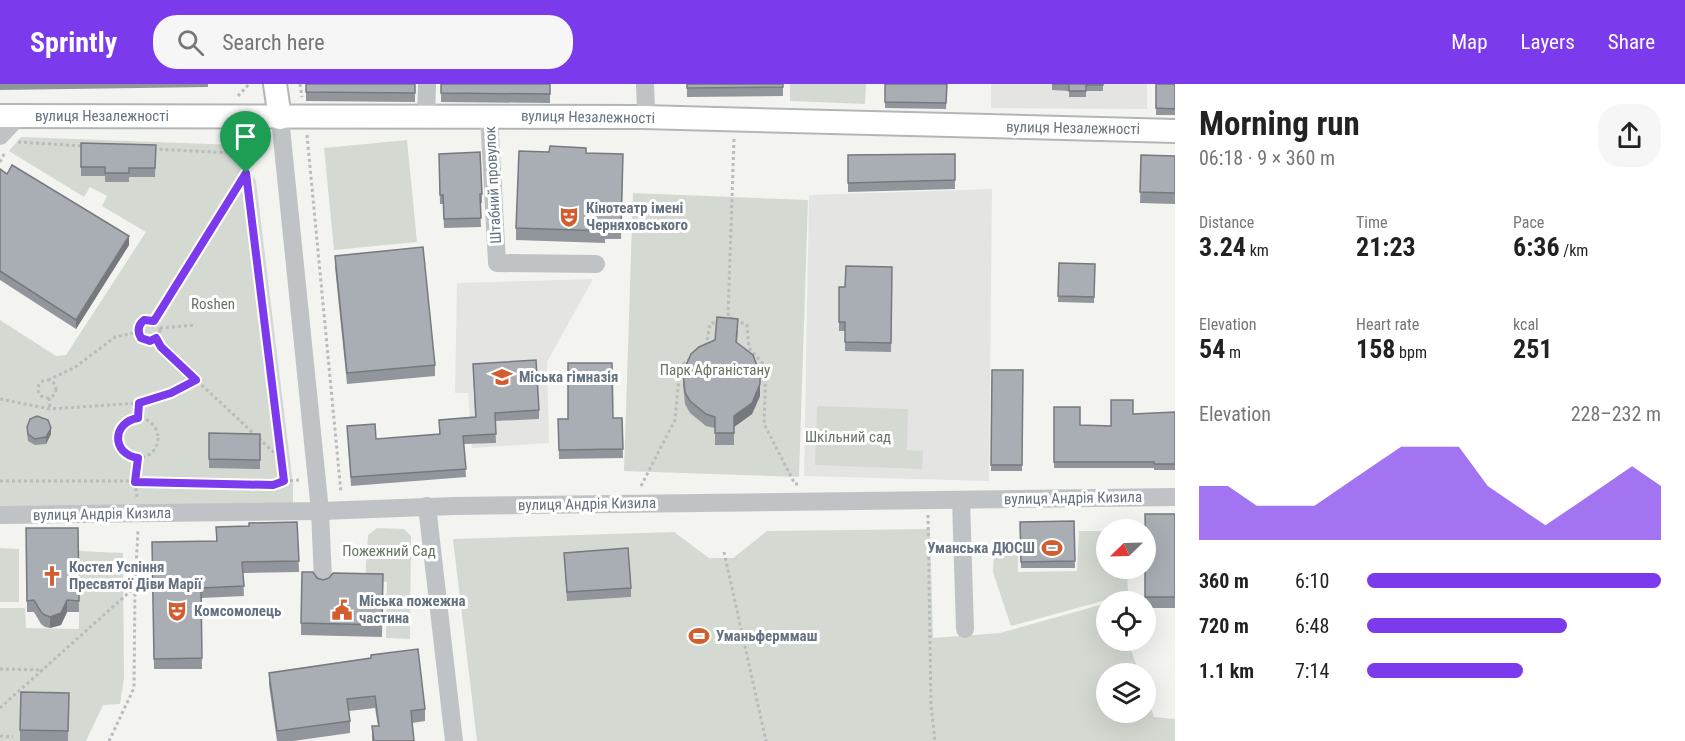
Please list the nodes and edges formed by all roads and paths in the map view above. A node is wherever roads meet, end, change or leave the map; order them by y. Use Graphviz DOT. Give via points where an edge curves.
graph roads {
  1 [pos="275,84"];
  2 [pos="427,84"];
  3 [pos="645,84"];
  4 [pos="10,116"];
  5 [pos="489,116"];
  6 [pos="426,117"];
  7 [pos="643,117"];
  8 [pos="280,118"];
  9 [pos="1175,131"];
  10 [pos="307,135"];
  11 [pos="6,143"];
  12 [pos="93,146"];
  13 [pos="152,149"];
  14 [pos="0,162"];
  15 [pos="246,173"];
  16 [pos="733,177"];
  17 [pos="596,264"];
  18 [pos="728,318"];
  19 [pos="154,321"];
  20 [pos="195,325"];
  21 [pos="160,328"];
  22 [pos="138,332"];
  23 [pos="156,338"];
  24 [pos="705,348"];
  25 [pos="697,354"];
  26 [pos="48,380"];
  27 [pos="196,380"];
  28 [pos="48,398"];
  29 [pos="0,399"];
  30 [pos="139,403"];
  31 [pos="50,409"];
  32 [pos="138,418"];
  33 [pos="138,458"];
  34 [pos="283,460"];
  35 [pos="0,481"];
  36 [pos="135,482"];
  37 [pos="807,484"];
  38 [pos="641,486"];
  39 [pos="340,493"];
  40 [pos="1175,497"];
  41 [pos="961,500"];
  42 [pos="427,506"];
  43 [pos="320,511"];
  44 [pos="138,513"];
  45 [pos="0,515"];
  46 [pos="928,534"];
  47 [pos="724,552"];
  48 [pos="323,580"];
  49 [pos="135,587"];
  50 [pos="965,629"];
  51 [pos="0,669"];
  52 [pos="43,670"];
  53 [pos="0,708"];
  54 [pos="0,736"];
  55 [pos="13,736"];
  56 [pos="109,741"];
  57 [pos="454,741"];
  58 [pos="766,741"];
  59 [pos="935,741"];
  1 -- 8 [label="main road"];
  2 -- 6 [label="street"];
  3 -- 7 [label="street"];
  4 -- 8 [label="main road, вулиця Незалежності"];
  4 -- 11 [label="street"];
  5 -- 6 [label="main road, вулиця Незалежності"];
  5 -- 7 [label="main road, вулиця Незалежності"];
  5 -- 17 [label="street, Штабний провулок" via="497,263"];
  6 -- 8 [label="main road, вулиця Незалежності"];
  7 -- 9 [label="main road, вулиця Незалежності"];
  8 -- 43 [label="street"];
  10 -- 39 [label="path"];
  11 -- 12 [label="path"];
  11 -- 14 [label="path"];
  13 -- 15 [label="path" via="234,153"];
  15 -- 19 [label="path"];
  15 -- 34 [label="path"];
  16 -- 18 [label="path"];
  18 -- 24 [label="path" via="710,324"];
  18 -- 37 [label="path" via="747,325 749,348 766,366 764,424 795,484"];
  19 -- 21 [label="path"];
  19 -- 22 [label="path" via="144,320"];
  20 -- 21 [label="path"];
  21 -- 23 [label="path"];
  22 -- 23 [label="path" via="150,341"];
  22 -- 26 [label="path" via="115,337 74,368"];
  23 -- 27 [label="path"];
  25 -- 38 [label="path" via="680,366 675,420"];
  26 -- 28 [label="path" via="56,385 54,395"];
  26 -- 28 [label="path" via="38,388 41,396"];
  27 -- 30 [label="path"];
  27 -- 34 [label="path"];
  28 -- 31 [label="path"];
  29 -- 31 [label="path"];
  30 -- 31 [label="path"];
  30 -- 32 [label="path"];
  32 -- 33 [label="path" via="127,422 118,438 122,450"];
  32 -- 33 [label="path" via="154,427 158,438 154,450"];
  33 -- 36 [label="path"];
  34 -- 36 [label="path" via="284,481 279,484"];
  35 -- 36 [label="path"];
  36 -- 44 [label="path"];
  40 -- 41 [label="street, вулиця Андрія Кизила"];
  41 -- 42 [label="street, вулиця Андрія Кизила"];
  41 -- 50 [label="street"];
  42 -- 43 [label="street, вулиця Андрія Кизила"];
  42 -- 57 [label="street"];
  43 -- 44 [label="street, вулиця Андрія Кизила"];
  43 -- 48 [label="street"];
  44 -- 45 [label="street, вулиця Андрія Кизила"];
  44 -- 49 [label="path"];
  46 -- 59 [label="path"];
  47 -- 58 [label="path"];
  49 -- 52 [label="path"];
  49 -- 56 [label="path" via="134,688"];
  51 -- 52 [label="path"];
  52 -- 53 [label="path"];
  54 -- 55 [label="path"];
}
